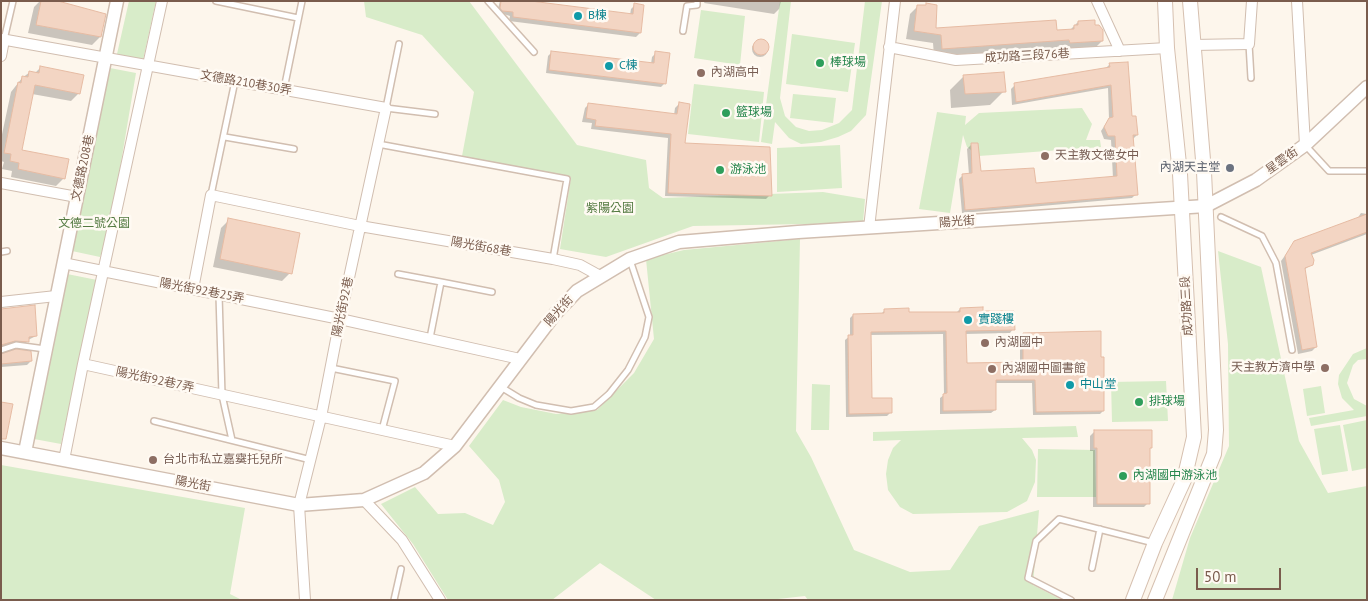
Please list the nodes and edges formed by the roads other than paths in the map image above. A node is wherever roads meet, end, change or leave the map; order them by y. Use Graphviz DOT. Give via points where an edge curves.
graph roads {
  1 [pos="13,1"];
  2 [pos="117,1"];
  3 [pos="162,1"];
  4 [pos="216,1"];
  5 [pos="302,1"];
  6 [pos="488,1"];
  7 [pos="697,1"];
  8 [pos="895,1"];
  9 [pos="1097,1"];
  10 [pos="1165,1"];
  11 [pos="1190,1"];
  12 [pos="1252,1"];
  13 [pos="1297,1"];
  14 [pos="245,4"];
  15 [pos="298,18"];
  16 [pos="683,31"];
  17 [pos="3,39"];
  18 [pos="399,44"];
  19 [pos="1249,44"];
  20 [pos="1193,45"];
  21 [pos="889,47"];
  22 [pos="1167,48"];
  23 [pos="1120,51"];
  24 [pos="534,52"];
  25 [pos="1,56"];
  26 [pos="106,58"];
  27 [pos="149,66"];
  28 [pos="1251,78"];
  29 [pos="235,81"];
  30 [pos="1367,87"];
  31 [pos="284,90"];
  32 [pos="386,108"];
  33 [pos="435,114"];
  34 [pos="225,137"];
  35 [pos="378,144"];
  36 [pos="1305,145"];
  37 [pos="294,149"];
  38 [pos="1367,171"];
  39 [pos="1,183"];
  40 [pos="211,195"];
  41 [pos="77,197"];
  42 [pos="1206,206"];
  43 [pos="1182,208"];
  44 [pos="1221,217"];
  45 [pos="360,226"];
  46 [pos="869,228"];
  47 [pos="553,259"];
  48 [pos="630,259"];
  49 [pos="63,263"];
  50 [pos="103,271"];
  51 [pos="398,274"];
  52 [pos="600,276"];
  53 [pos="441,282"];
  54 [pos="193,289"];
  55 [pos="492,292"];
  56 [pos="219,294"];
  57 [pos="56,296"];
  58 [pos="1,302"];
  59 [pos="340,319"];
  60 [pos="430,338"];
  61 [pos="46,349"];
  62 [pos="1,350"];
  63 [pos="1292,350"];
  64 [pos="520,359"];
  65 [pos="83,364"];
  66 [pos="330,368"];
  67 [pos="501,387"];
  68 [pos="222,395"];
  69 [pos="321,417"];
  70 [pos="154,422"];
  71 [pos="382,430"];
  72 [pos="232,440"];
  73 [pos="455,446"];
  74 [pos="1,448"];
  75 [pos="25,452"];
  76 [pos="64,460"];
  77 [pos="311,460"];
  78 [pos="364,500"];
  79 [pos="299,505"];
  80 [pos="1100,529"];
  81 [pos="1155,543"];
  82 [pos="1092,568"];
  83 [pos="402,569"];
  84 [pos="304,600"];
  85 [pos="394,600"];
  86 [pos="440,600"];
  87 [pos="1071,600"];
  88 [pos="1133,600"];
  89 [pos="1155,600"];
  1 -- 17 [label="lane"];
  2 -- 26 [label="street, 文德路208巷"];
  3 -- 27 [label="street"];
  4 -- 14 [label="lane"];
  5 -- 15 [label="lane"];
  6 -- 24 [label="lane"];
  7 -- 16 [label="lane" via="697,5 687,6"];
  8 -- 21 [label="street"];
  9 -- 23 [label="street"];
  10 -- 22 [label="main road, 成功路三段"];
  11 -- 20 [label="main road, 成功路三段"];
  12 -- 19 [label="street"];
  13 -- 36 [label="street"];
  14 -- 15 [label="lane"];
  15 -- 31 [label="lane"];
  17 -- 25 [label="street"];
  17 -- 26 [label="street, 文德路210巷30弄"];
  18 -- 32 [label="lane"];
  19 -- 20 [label="street"];
  19 -- 28 [label="lane"];
  20 -- 42 [label="main road, 成功路三段"];
  21 -- 23 [label="street, 成功路三段76巷" via="956,60"];
  21 -- 46 [label="street"];
  22 -- 23 [label="street, 成功路三段76巷"];
  22 -- 43 [label="main road, 成功路三段"];
  26 -- 27 [label="street, 文德路210巷30弄"];
  26 -- 41 [label="street, 文德路208巷"];
  27 -- 29 [label="street, 文德路210巷30弄"];
  27 -- 50 [label="street"];
  29 -- 31 [label="street, 文德路210巷30弄"];
  29 -- 34 [label="lane"];
  30 -- 36 [label="street, 星雲街"];
  31 -- 32 [label="street, 文德路210巷30弄"];
  32 -- 33 [label="lane"];
  32 -- 35 [label="street, 陽光街92巷"];
  34 -- 37 [label="lane"];
  34 -- 40 [label="lane"];
  35 -- 45 [label="street, 陽光街92巷"];
  35 -- 47 [label="lane" via="567,179"];
  36 -- 38 [label="lane" via="1329,171"];
  36 -- 42 [label="street, 星雲街" via="1256,180"];
  39 -- 41 [label="street"];
  40 -- 45 [label="street, 陽光街68巷"];
  40 -- 54 [label="street"];
  41 -- 49 [label="street, 文德路208巷"];
  42 -- 43 [label="street, 星雲街"];
  42 -- 89 [label="main road, 成功路三段" via="1216,430 1214,454"];
  43 -- 46 [label="street, 陽光街"];
  43 -- 81 [label="main road, 成功路三段" via="1194,437 1184,480"];
  44 -- 63 [label="lane" via="1262,236 1276,263"];
  45 -- 47 [label="street, 陽光街68巷"];
  45 -- 59 [label="street, 陽光街92巷"];
  46 -- 48 [label="street, 陽光街" via="679,242"];
  47 -- 52 [label="street, 陽光街68巷" via="580,265"];
  48 -- 52 [label="street, 陽光街"];
  48 -- 67 [label="lane" via="648,316 645,337 628,370 609,394 594,408 571,411 536,405"];
  49 -- 50 [label="street, 陽光街92巷25弄"];
  49 -- 57 [label="street, 文德路208巷"];
  50 -- 54 [label="street, 陽光街92巷25弄"];
  50 -- 65 [label="street"];
  51 -- 53 [label="lane"];
  52 -- 64 [label="street, 陽光街" via="578,291 555,314"];
  53 -- 55 [label="lane"];
  53 -- 60 [label="lane"];
  54 -- 56 [label="street, 陽光街92巷25弄"];
  56 -- 59 [label="street, 陽光街92巷25弄"];
  56 -- 68 [label="lane"];
  57 -- 58 [label="street"];
  57 -- 61 [label="street, 文德路208巷"];
  59 -- 60 [label="street, 陽光街92巷25弄"];
  59 -- 66 [label="street, 陽光街92巷"];
  60 -- 64 [label="street, 陽光街92巷25弄"];
  61 -- 62 [label="lane" via="16,345"];
  61 -- 75 [label="street, 文德路208巷"];
  64 -- 67 [label="street, 陽光街"];
  65 -- 68 [label="street, 陽光街92巷7弄"];
  65 -- 76 [label="street"];
  66 -- 69 [label="street, 陽光街92巷"];
  66 -- 71 [label="lane" via="395,381"];
  67 -- 73 [label="street, 陽光街"];
  68 -- 69 [label="street, 陽光街92巷7弄"];
  68 -- 72 [label="lane"];
  69 -- 71 [label="street, 陽光街92巷7弄"];
  69 -- 77 [label="street, 陽光街92巷"];
  70 -- 72 [label="lane"];
  71 -- 73 [label="street, 陽光街92巷7弄"];
  72 -- 77 [label="lane"];
  73 -- 78 [label="street, 陽光街" via="424,473"];
  74 -- 75 [label="street, 陽光街"];
  75 -- 76 [label="street, 陽光街"];
  76 -- 79 [label="street, 陽光街"];
  77 -- 79 [label="street, 陽光街92巷"];
  78 -- 79 [label="street, 陽光街"];
  78 -- 86 [label="street" via="402,540"];
  79 -- 84 [label="street, 陽光街92巷"];
  80 -- 81 [label="lane"];
  80 -- 82 [label="lane"];
  80 -- 87 [label="lane" via="1059,519 1036,541 1028,578"];
  81 -- 88 [label="main road, 成功路三段"];
  83 -- 85 [label="lane"];
}
